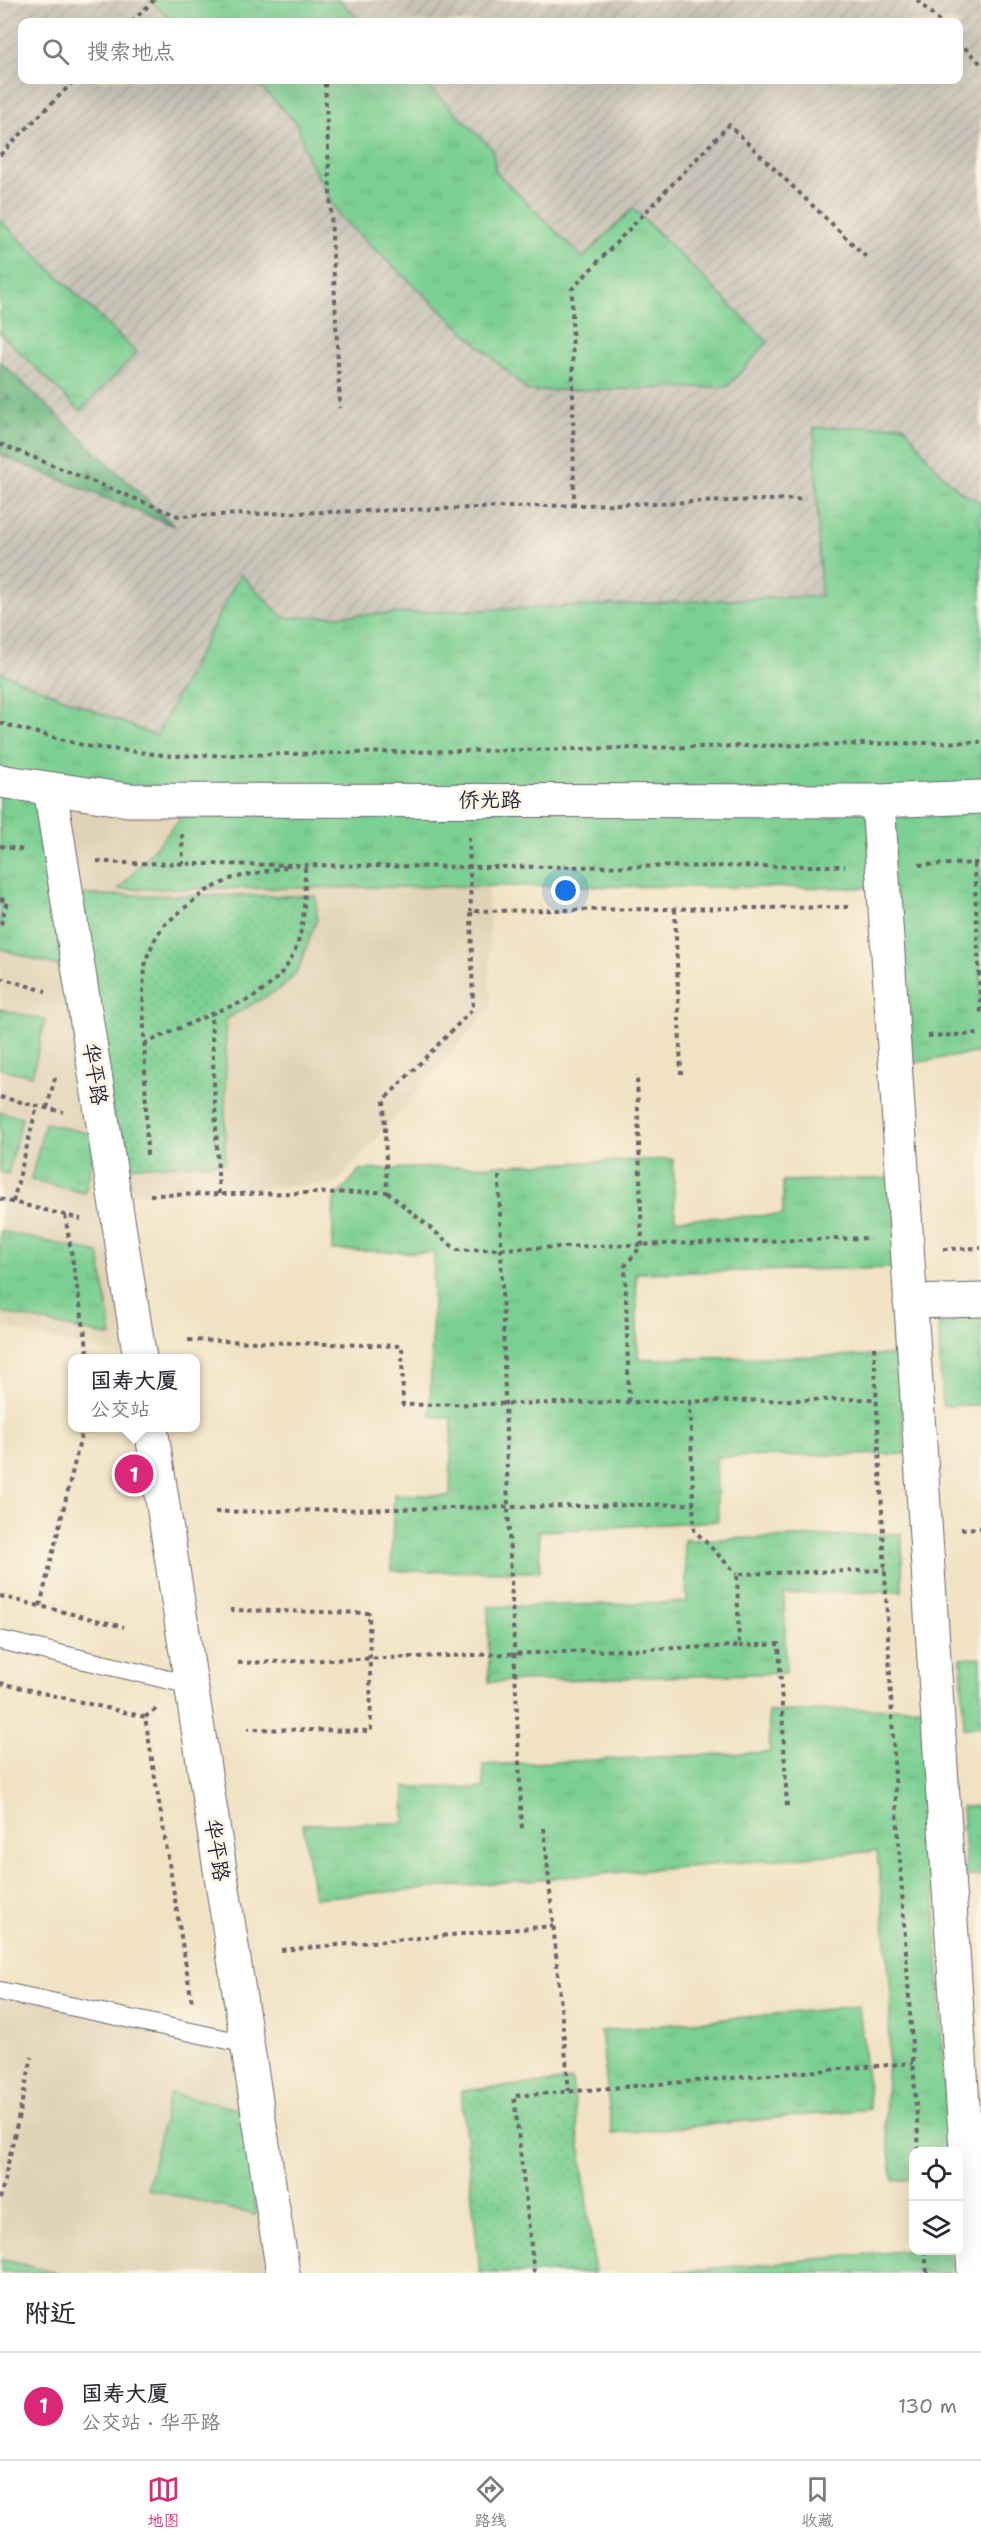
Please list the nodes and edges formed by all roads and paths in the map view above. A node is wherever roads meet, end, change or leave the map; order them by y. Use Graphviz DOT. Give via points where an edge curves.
graph roads {
  1 [pos="154,0"];
  2 [pos="917,0"];
  3 [pos="136,18"];
  4 [pos="936,18"];
  5 [pos="963,46"];
  6 [pos="981,64"];
  7 [pos="71,84"];
  8 [pos="325,84"];
  9 [pos="0,155"];
  10 [pos="866,257"];
  11 [pos="340,408"];
  12 [pos="0,444"];
  13 [pos="805,499"];
  14 [pos="574,506"];
  15 [pos="0,723"];
  16 [pos="981,742"];
  17 [pos="0,781"];
  18 [pos="50,789"];
  19 [pos="981,797"];
  20 [pos="469,800"];
  21 [pos="878,801"];
  22 [pos="0,846"];
  23 [pos="60,856"];
  24 [pos="981,863"];
  25 [pos="974,864"];
  26 [pos="296,865"];
  27 [pos="305,865"];
  28 [pos="882,866"];
  29 [pos="470,867"];
  30 [pos="848,876"];
  31 [pos="849,897"];
  32 [pos="0,899"];
  33 [pos="675,909"];
  34 [pos="471,911"];
  35 [pos="0,928"];
  36 [pos="0,978"];
  37 [pos="54,993"];
  38 [pos="211,1014"];
  39 [pos="981,1016"];
  40 [pos="981,1034"];
  41 [pos="893,1038"];
  42 [pos="144,1044"];
  43 [pos="681,1074"];
  44 [pos="637,1075"];
  45 [pos="0,1097"];
  46 [pos="37,1106"];
  47 [pos="102,1122"];
  48 [pos="148,1160"];
  49 [pos="499,1176"];
  50 [pos="148,1184"];
  51 [pos="387,1191"];
  52 [pos="219,1194"];
  53 [pos="0,1199"];
  54 [pos="13,1202"];
  55 [pos="65,1215"];
  56 [pos="868,1226"];
  57 [pos="119,1228"];
  58 [pos="906,1237"];
  59 [pos="869,1238"];
  60 [pos="642,1245"];
  61 [pos="501,1249"];
  62 [pos="869,1250"];
  63 [pos="981,1300"];
  64 [pos="910,1302"];
  65 [pos="188,1340"];
  66 [pos="874,1341"];
  67 [pos="88,1354"];
  68 [pos="139,1354"];
  69 [pos="917,1398"];
  70 [pos="876,1399"];
  71 [pos="690,1401"];
  72 [pos="628,1402"];
  73 [pos="506,1403"];
  74 [pos="82,1432"];
  75 [pos="151,1432"];
  76 [pos="693,1504"];
  77 [pos="508,1508"];
  78 [pos="215,1512"];
  79 [pos="928,1569"];
  80 [pos="884,1570"];
  81 [pos="737,1574"];
  82 [pos="0,1596"];
  83 [pos="40,1606"];
  84 [pos="230,1610"];
  85 [pos="124,1627"];
  86 [pos="0,1640"];
  87 [pos="739,1646"];
  88 [pos="514,1654"];
  89 [pos="370,1659"];
  90 [pos="238,1663"];
  91 [pos="0,1683"];
  92 [pos="191,1685"];
  93 [pos="248,1729"];
  94 [pos="787,1808"];
  95 [pos="544,1828"];
  96 [pos="522,1830"];
  97 [pos="553,1926"];
  98 [pos="281,1950"];
  99 [pos="0,1991"];
  100 [pos="197,2033"];
  101 [pos="247,2044"];
  102 [pos="32,2057"];
  103 [pos="913,2063"];
  104 [pos="568,2091"];
  105 [pos="919,2147"];
  106 [pos="0,2199"];
  107 [pos="925,2255"];
  108 [pos="283,2273"];
  109 [pos="534,2273"];
  110 [pos="927,2273"];
  111 [pos="974,2273"];
  1 -- 3 [label="path"];
  2 -- 4 [label="path"];
  5 -- 6 [label="path"];
  7 -- 9 [label="path"];
  8 -- 11 [label="path"];
  10 -- 14 [label="path" via="729,125 572,289"];
  12 -- 14 [label="path" via="178,516"];
  13 -- 14 [label="path"];
  15 -- 16 [label="path" via="86,746 172,756"];
  17 -- 18 [label="street, 侨光路"];
  18 -- 20 [label="street, 侨光路" via="128,800"];
  18 -- 23 [label="street, 华平路"];
  19 -- 21 [label="street, 侨光路"];
  20 -- 21 [label="street, 侨光路"];
  20 -- 29 [label="path"];
  21 -- 28 [label="street"];
  22 -- 23 [label="path"];
  23 -- 26 [label="path" via="118,863"];
  23 -- 47 [label="street, 华平路"];
  24 -- 25 [label="path"];
  25 -- 28 [label="path"];
  25 -- 39 [label="path"];
  26 -- 27 [label="path"];
  26 -- 42 [label="path" via="232,878 204,891 164,925 146,959"];
  27 -- 29 [label="path"];
  27 -- 38 [label="path" via="303,926 296,950 280,976 257,995"];
  28 -- 41 [label="street"];
  29 -- 30 [label="path" via="847,866"];
  29 -- 34 [label="path"];
  31 -- 33 [label="path" via="850,907"];
  32 -- 35 [label="path" via="7,901"];
  33 -- 34 [label="path"];
  33 -- 43 [label="path"];
  34 -- 51 [label="path" via="473,1009 384,1100"];
  36 -- 37 [label="path"];
  38 -- 42 [label="path"];
  38 -- 52 [label="path"];
  40 -- 41 [label="path"];
  41 -- 58 [label="street"];
  42 -- 48 [label="path"];
  44 -- 60 [label="path"];
  45 -- 46 [label="path"];
  46 -- 47 [label="path"];
  46 -- 54 [label="path"];
  47 -- 57 [label="street, 华平路"];
  49 -- 61 [label="path"];
  50 -- 52 [label="path" via="149,1195"];
  51 -- 52 [label="path"];
  51 -- 61 [label="path" via="457,1250"];
  53 -- 54 [label="path"];
  54 -- 55 [label="path"];
  55 -- 57 [label="path"];
  55 -- 67 [label="path"];
  56 -- 59 [label="path"];
  57 -- 68 [label="street, 华平路"];
  58 -- 59 [label="path"];
  58 -- 64 [label="street"];
  59 -- 60 [label="path"];
  59 -- 62 [label="path"];
  60 -- 61 [label="path"];
  60 -- 72 [label="path" via="625,1266"];
  61 -- 73 [label="path"];
  63 -- 64 [label="street"];
  64 -- 69 [label="street"];
  65 -- 73 [label="path" via="402,1346 402,1405"];
  66 -- 70 [label="path"];
  69 -- 70 [label="path"];
  69 -- 79 [label="street"];
  70 -- 71 [label="path"];
  70 -- 80 [label="path"];
  71 -- 72 [label="path"];
  71 -- 76 [label="path"];
  72 -- 73 [label="path"];
  73 -- 77 [label="path"];
  74 -- 83 [label="path"];
  75 -- 92 [label="street, 华平路"];
  76 -- 77 [label="path"];
  76 -- 81 [label="path" via="694,1530"];
  77 -- 78 [label="path"];
  77 -- 88 [label="path"];
  79 -- 80 [label="path"];
  79 -- 111 [label="street"];
  80 -- 81 [label="path"];
  80 -- 103 [label="path"];
  81 -- 87 [label="path"];
  82 -- 83 [label="path"];
  83 -- 85 [label="path"];
  84 -- 89 [label="path" via="369,1613"];
  86 -- 92 [label="lane"];
  87 -- 88 [label="path"];
  87 -- 94 [label="path" via="779,1644"];
  88 -- 89 [label="path"];
  88 -- 96 [label="path"];
  89 -- 90 [label="path"];
  89 -- 93 [label="path" via="371,1731"];
  91 -- 100 [label="path" via="145,1717"];
  92 -- 101 [label="street, 华平路"];
  95 -- 97 [label="path"];
  97 -- 98 [label="path"];
  97 -- 104 [label="path"];
  99 -- 100 [label="lane"];
  100 -- 101 [label="lane"];
  101 -- 108 [label="street, 华平路"];
  102 -- 106 [label="path"];
  103 -- 104 [label="path"];
  103 -- 105 [label="path"];
  104 -- 109 [label="path" via="514,2096"];
  107 -- 110 [label="path"];
}
